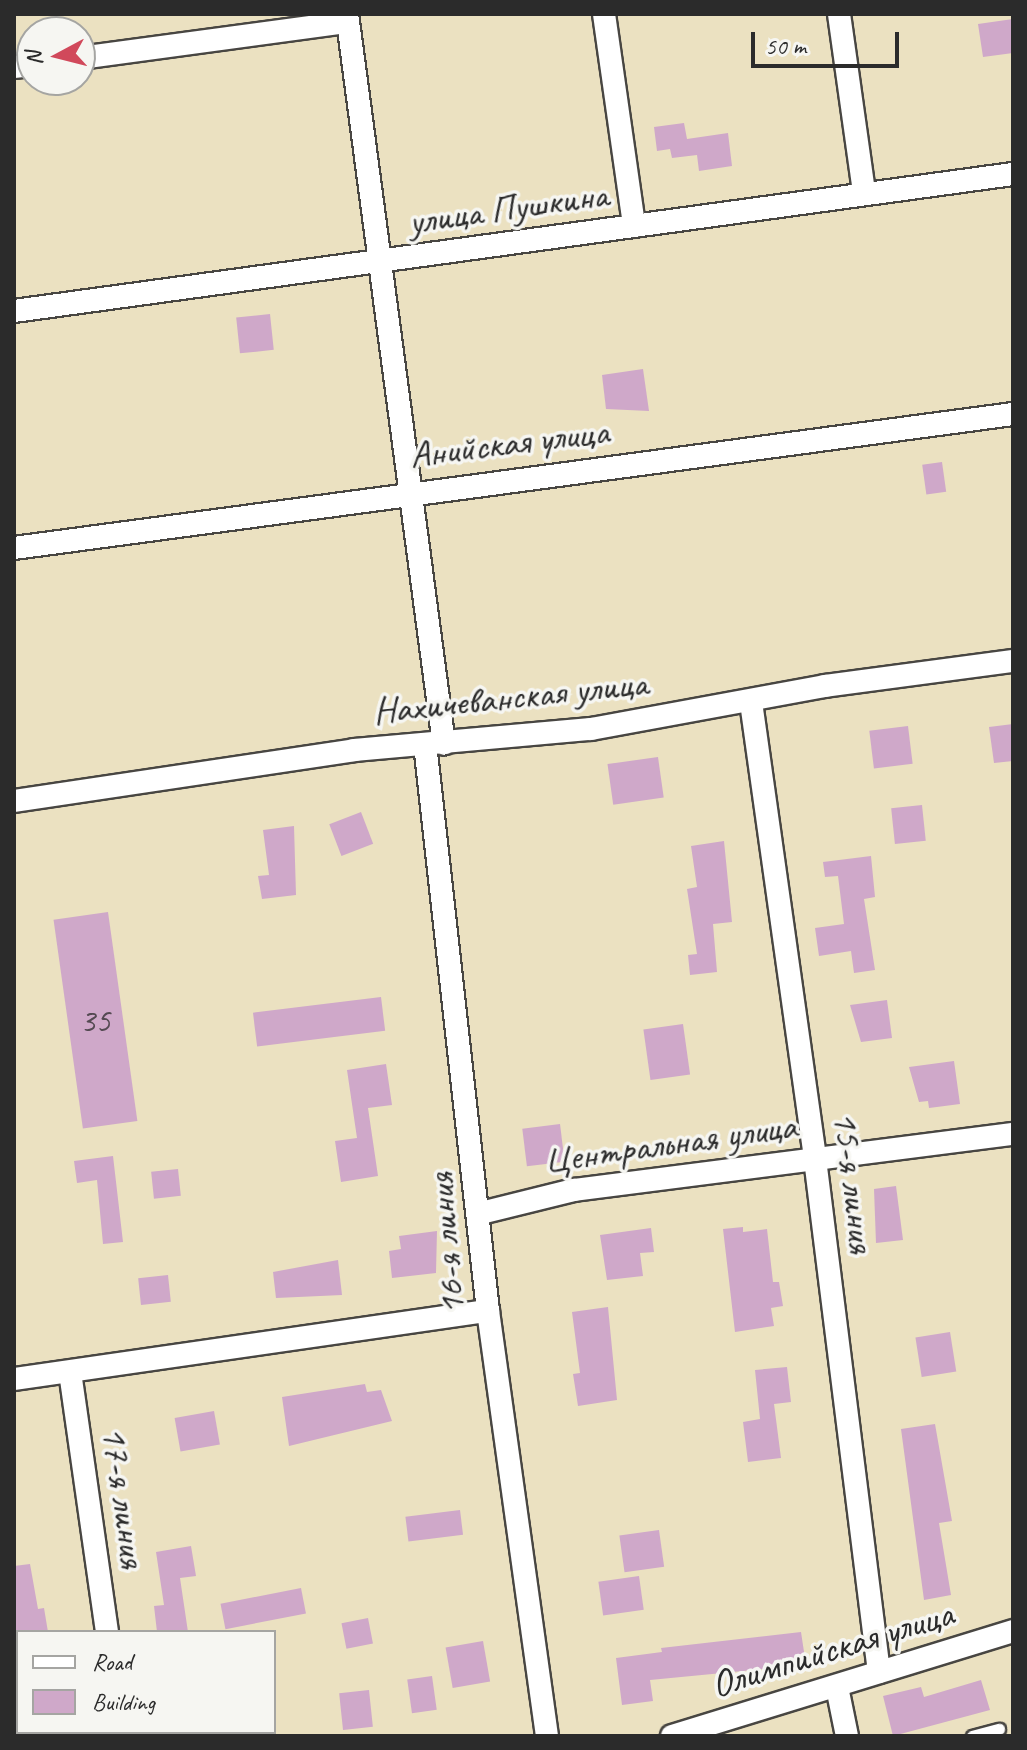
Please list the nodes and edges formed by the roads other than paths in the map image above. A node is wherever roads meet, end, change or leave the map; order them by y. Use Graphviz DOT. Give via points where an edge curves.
graph roads {
  1 [pos="604,14"];
  2 [pos="839,14"];
  3 [pos="348,18"];
  4 [pos="96,56"];
  5 [pos="1013,174"];
  6 [pos="864,193"];
  7 [pos="634,226"];
  8 [pos="382,262"];
  9 [pos="14,311"];
  10 [pos="1013,414"];
  11 [pos="413,492"];
  12 [pos="14,548"];
  13 [pos="1013,661"];
  14 [pos="751,702"];
  15 [pos="434,744"];
  16 [pos="14,801"];
  17 [pos="1013,1134"];
  18 [pos="815,1159"];
  19 [pos="481,1213"];
  20 [pos="488,1311"];
  21 [pos="70,1372"];
  22 [pos="14,1379"];
  23 [pos="107,1630"];
  24 [pos="1013,1631"];
  25 [pos="879,1672"];
  26 [pos="837,1687"];
  27 [pos="999,1729"];
  28 [pos="547,1736"];
  29 [pos="672,1736"];
  30 [pos="847,1736"];
  31 [pos="972,1736"];
  1 -- 7 [label="street"];
  2 -- 6 [label="street"];
  3 -- 4 [label="street"];
  3 -- 8 [label="street, 16-я линия"];
  5 -- 6 [label="street, улица Пушкина"];
  6 -- 7 [label="street, улица Пушкина"];
  7 -- 8 [label="street, улица Пушкина"];
  8 -- 9 [label="street, улица Пушкина"];
  8 -- 11 [label="street, 16-я линия"];
  10 -- 11 [label="street, Анийская улица"];
  11 -- 12 [label="street, Анийская улица"];
  11 -- 15 [label="street, 16-я линия"];
  13 -- 14 [label="street, Нахичеванская улица" via="825,686"];
  14 -- 15 [label="street, Нахичеванская улица" via="591,729"];
  14 -- 18 [label="street, 15-я линия"];
  15 -- 16 [label="street, Нахичеванская улица"];
  15 -- 19 [label="street, 16-я линия"];
  17 -- 18 [label="street, Центральная улица"];
  18 -- 19 [label="street, Центральная улица" via="574,1190"];
  18 -- 25 [label="street, 15-я линия"];
  19 -- 20 [label="street, 16-я линия"];
  20 -- 21 [label="street"];
  20 -- 28 [label="street, 16-я линия"];
  21 -- 22 [label="street"];
  21 -- 23 [label="street, 17-я линия"];
  24 -- 25 [label="street, Олимпийская улица"];
  25 -- 26 [label="street, Олимпийская улица"];
  26 -- 29 [label="street, Олимпийская улица"];
  26 -- 30 [label="street"];
  27 -- 31 [label="lane"];
}
